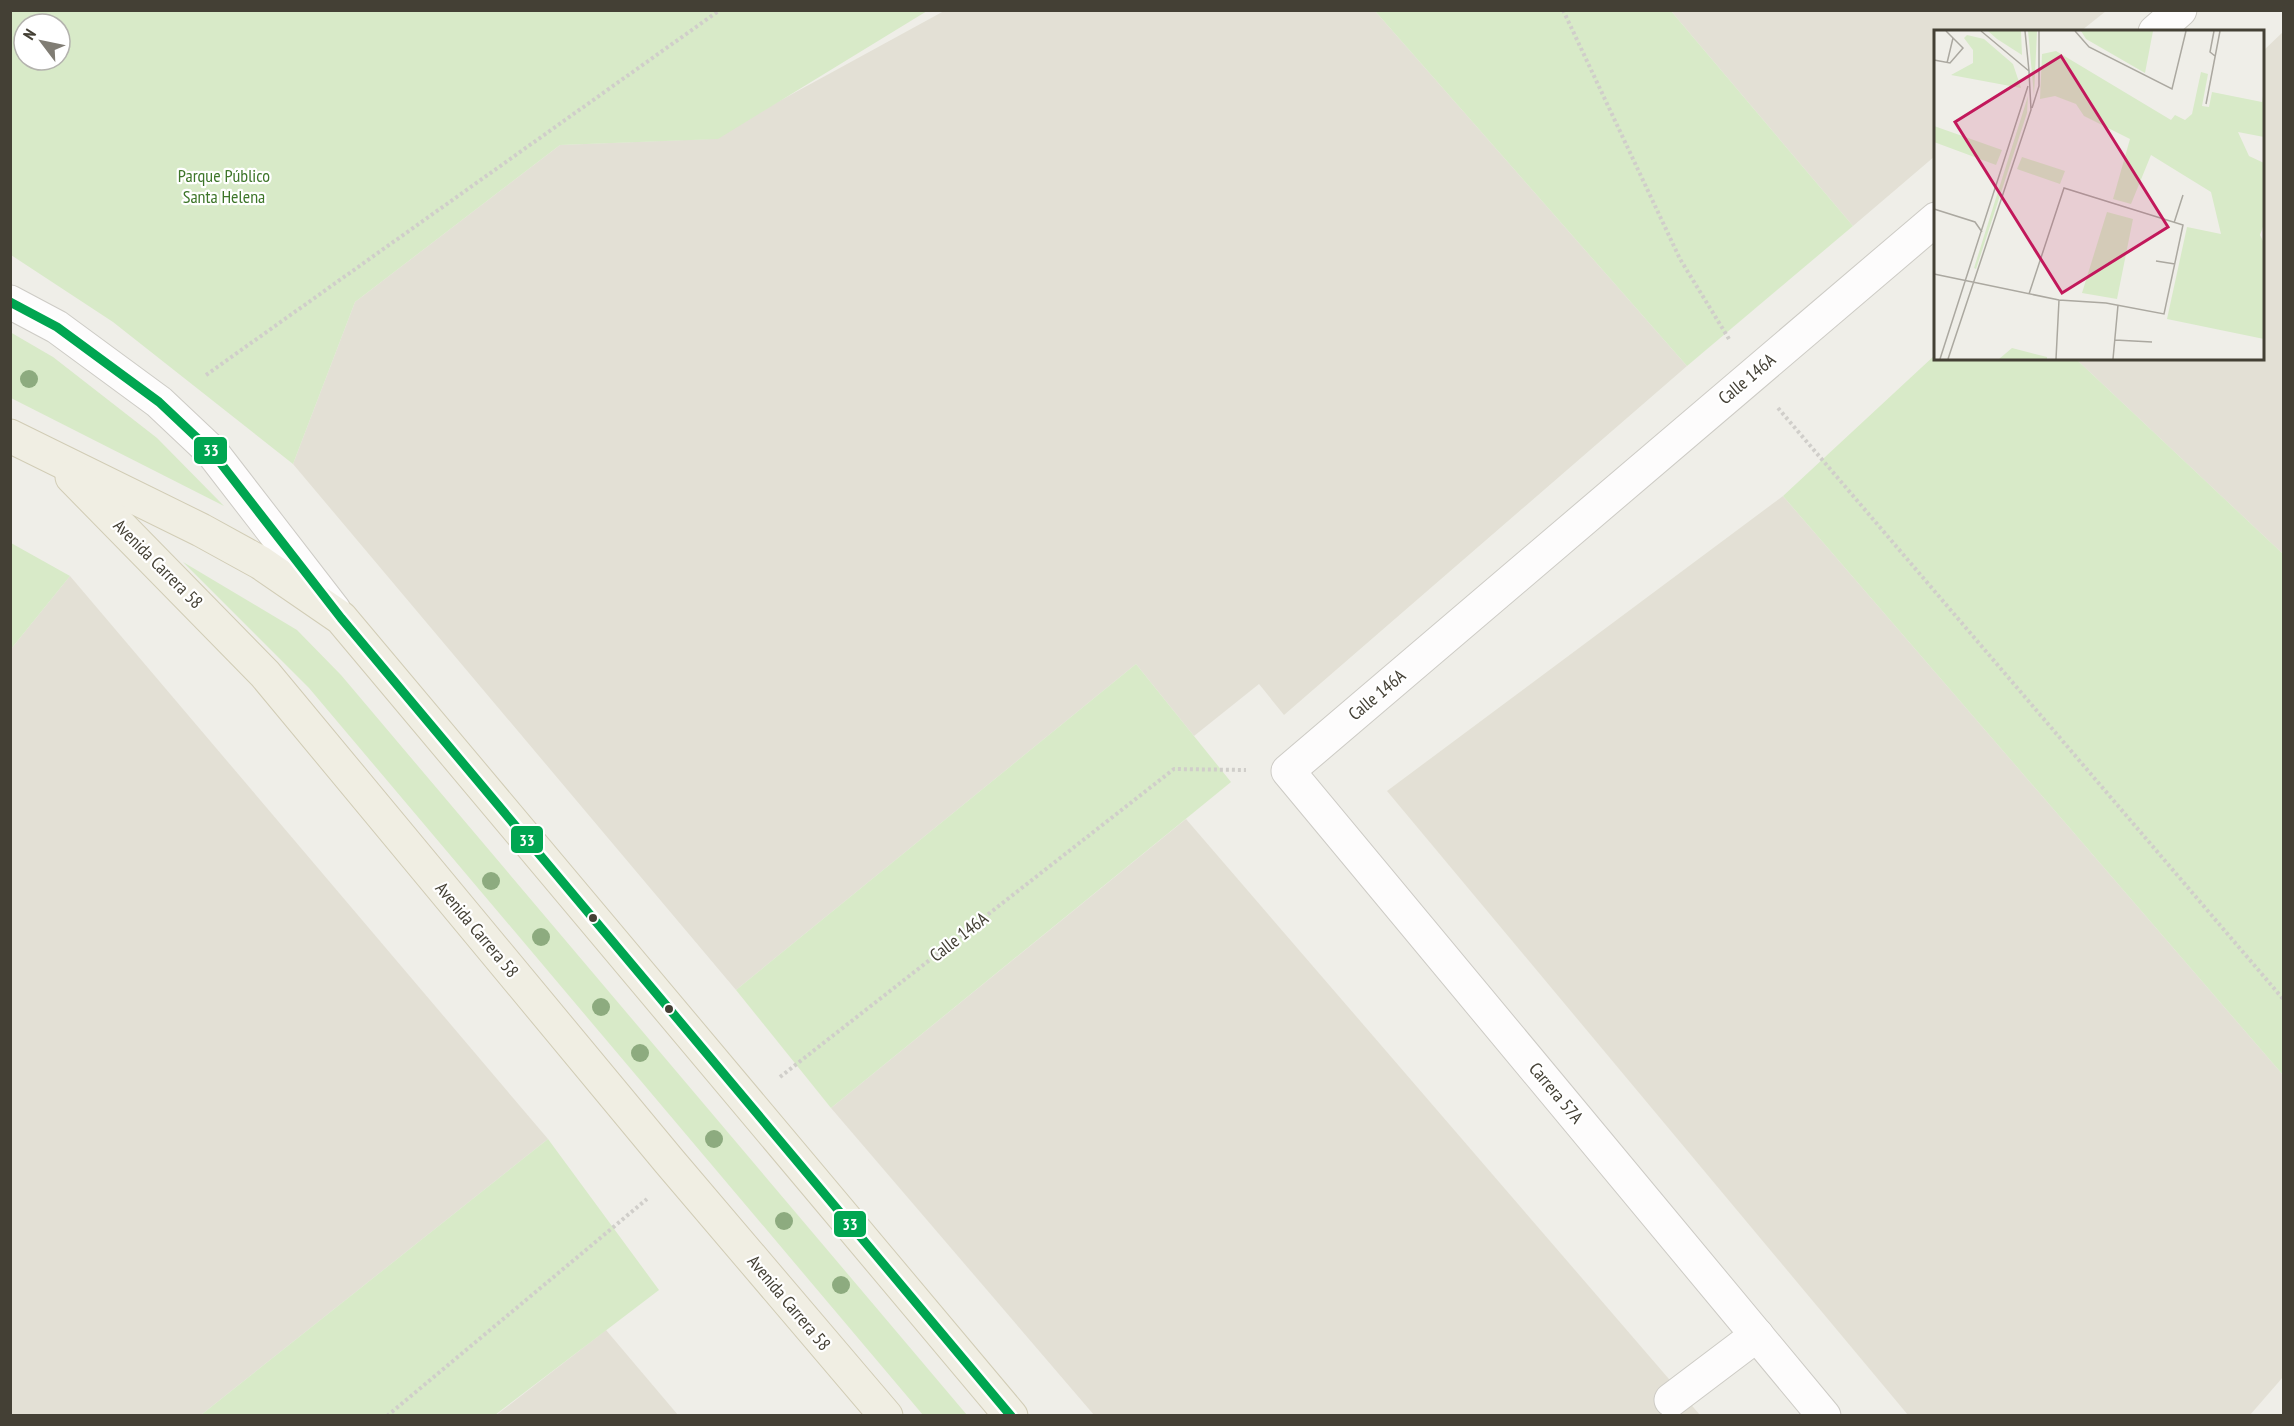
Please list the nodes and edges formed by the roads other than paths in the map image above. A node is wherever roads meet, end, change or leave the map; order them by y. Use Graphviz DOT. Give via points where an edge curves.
graph roads {
  1 [pos="2180,10"];
  2 [pos="2157,30"];
  3 [pos="1934,220"];
  4 [pos="10,302"];
  5 [pos="10,436"];
  6 [pos="54,458"];
  7 [pos="341,618"];
  8 [pos="1288,771"];
  9 [pos="1757,1335"];
  10 [pos="1671,1400"];
  11 [pos="886,1416"];
  12 [pos="1011,1416"];
  13 [pos="1824,1416"];
  1 -- 2 [label="street"];
  3 -- 8 [label="street, Calle 146A"];
  4 -- 7 [label="street, Avenida Carrera 58" via="57,327 159,402 212,452"];
  5 -- 6 [label="main road, Avenida Carrera 58"];
  6 -- 7 [label="main road, Avenida Carrera 58" via="261,562"];
  6 -- 11 [label="main road, Avenida Carrera 58" via="265,674"];
  7 -- 12 [label="main road, Avenida Carrera 58"];
  8 -- 9 [label="street, Carrera 57A"];
  9 -- 10 [label="street"];
  9 -- 13 [label="street, Carrera 57A"];
}
